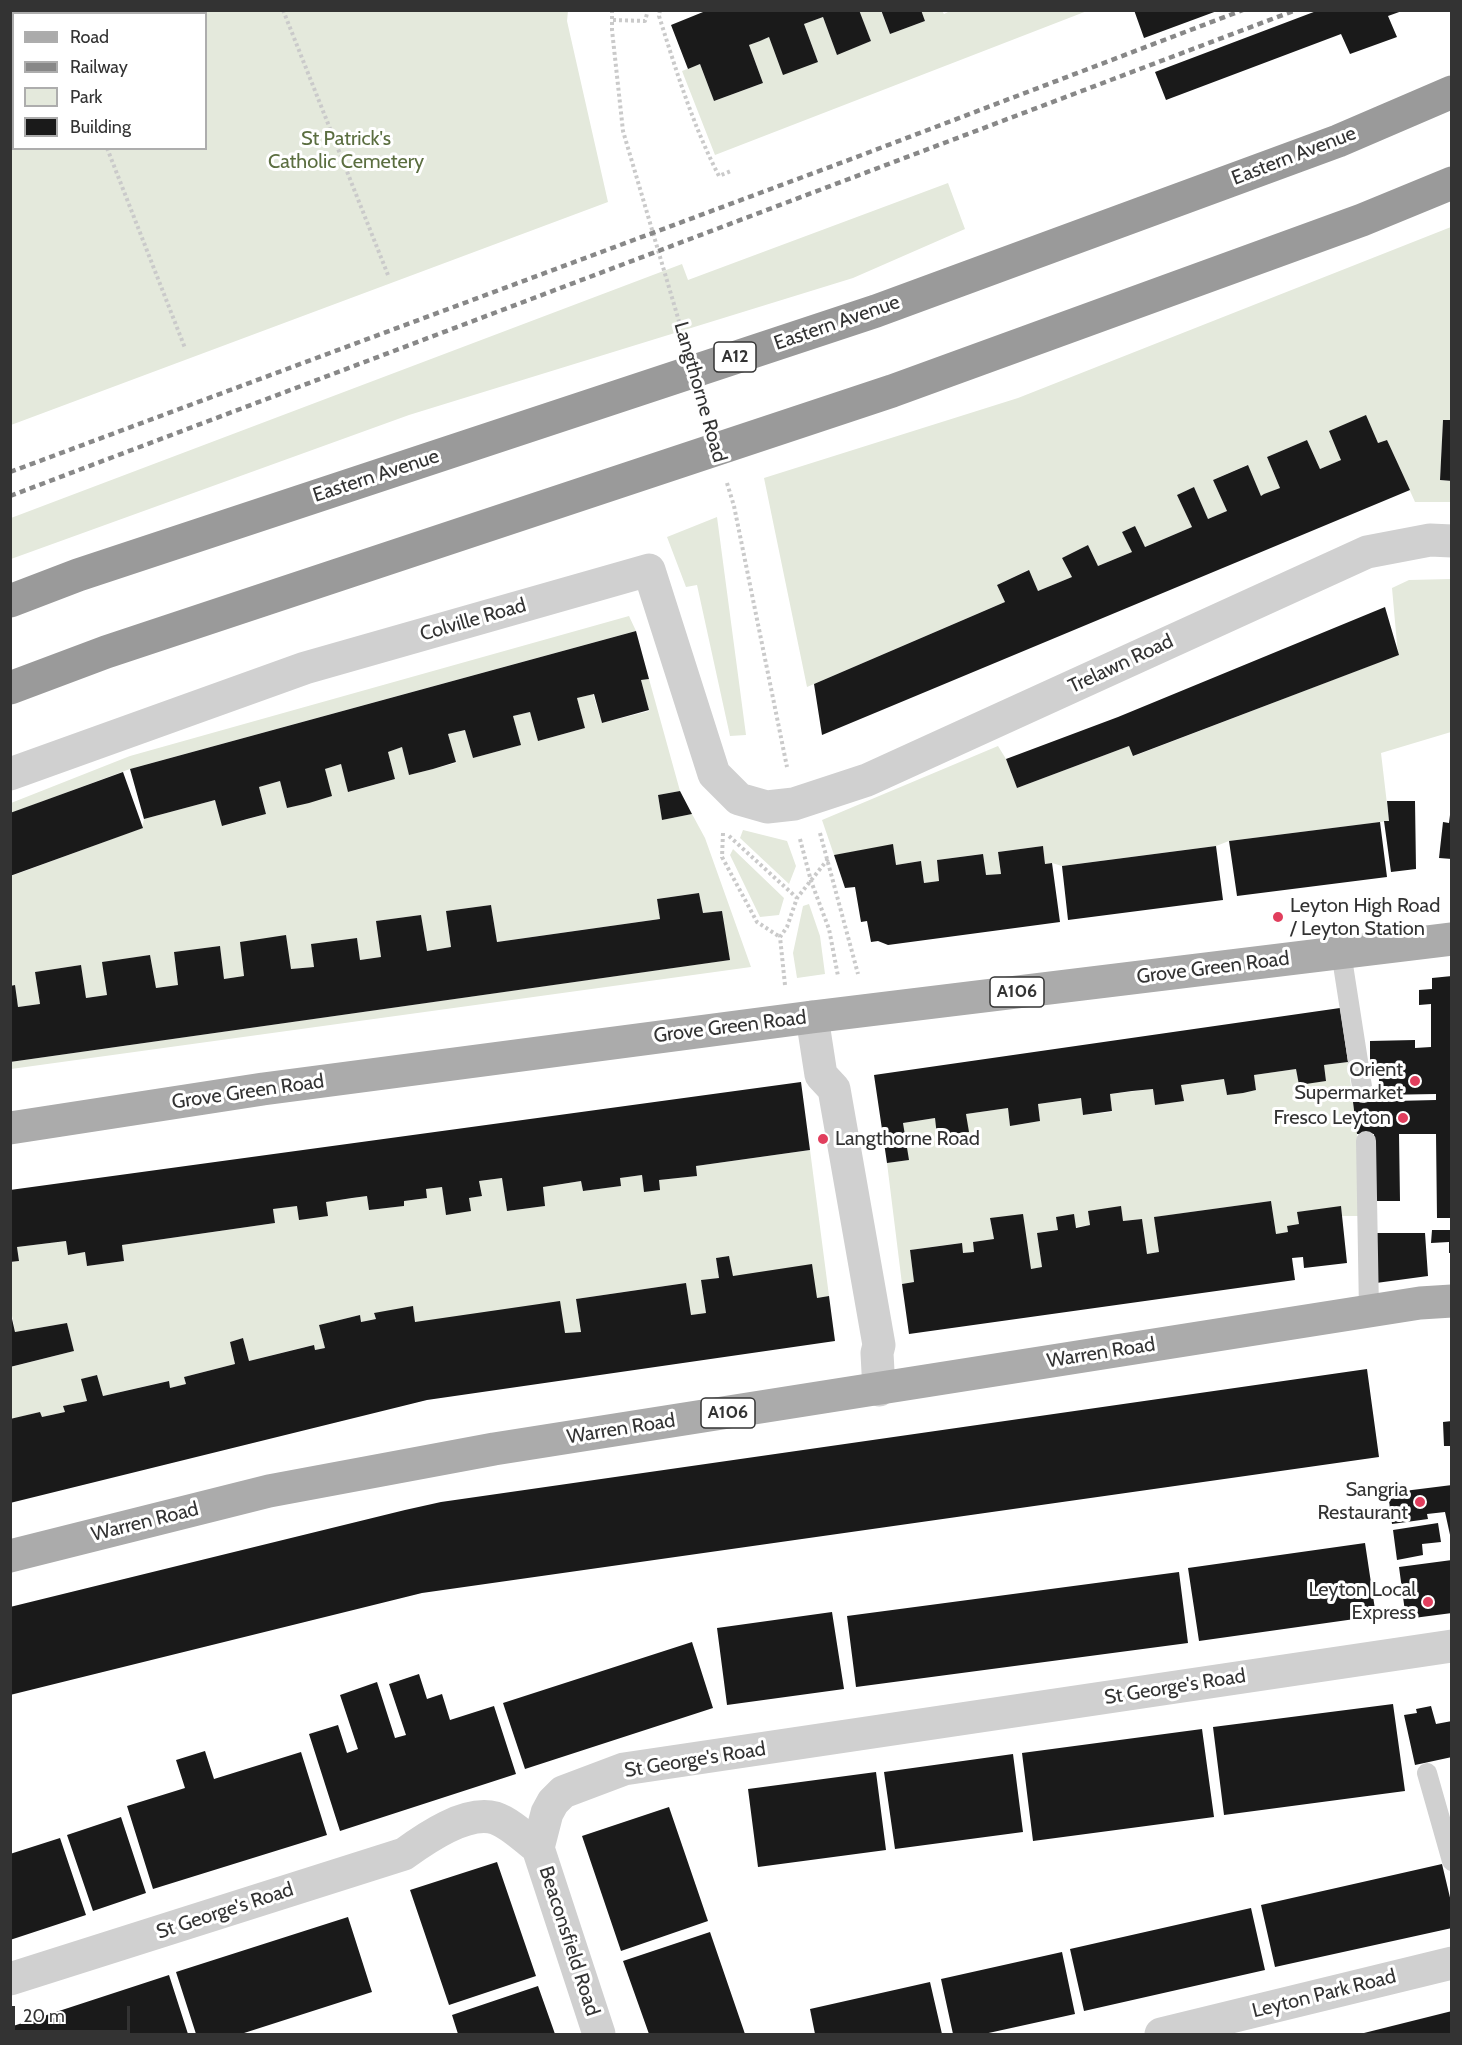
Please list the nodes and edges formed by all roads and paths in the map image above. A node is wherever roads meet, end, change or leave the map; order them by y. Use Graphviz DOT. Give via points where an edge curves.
graph roads {
  1 [pos="283,10"];
  2 [pos="612,10"];
  3 [pos="648,10"];
  4 [pos="660,10"];
  5 [pos="612,20"];
  6 [pos="1452,92"];
  7 [pos="108,150"];
  8 [pos="731,171"];
  9 [pos="1452,183"];
  10 [pos="388,275"];
  11 [pos="684,336"];
  12 [pos="185,348"];
  13 [pos="727,483"];
  14 [pos="1452,541"];
  15 [pos="10,601"];
  16 [pos="10,688"];
  17 [pos="10,774"];
  18 [pos="739,799"];
  19 [pos="800,800"];
  20 [pos="736,843"];
  21 [pos="801,845"];
  22 [pos="828,860"];
  23 [pos="811,881"];
  24 [pos="797,898"];
  25 [pos="780,937"];
  26 [pos="1452,939"];
  27 [pos="1341,952"];
  28 [pos="838,976"];
  29 [pos="860,982"];
  30 [pos="785,992"];
  31 [pos="812,1017"];
  32 [pos="1363,1093"];
  33 [pos="10,1128"];
  34 [pos="1366,1141"];
  35 [pos="1452,1301"];
  36 [pos="1369,1311"];
  37 [pos="879,1389"];
  38 [pos="10,1556"];
  39 [pos="1452,1646"];
  40 [pos="1427,1773"];
  41 [pos="538,1848"];
  42 [pos="1452,1861"];
  43 [pos="1452,1963"];
  44 [pos="10,1979"];
  45 [pos="599,2034"];
  46 [pos="1161,2034"];
  1 -- 10 [label="path"];
  2 -- 5 [label="path, Langthorne Road"];
  3 -- 5 [label="path" via="645,21"];
  4 -- 8 [label="path" via="675,64 710,158 719,176"];
  5 -- 11 [label="path, Langthorne Road" via="623,131"];
  6 -- 15 [label="highway, Eastern Avenue / A12" via="1338,141 876,311 78,575"];
  7 -- 12 [label="path"];
  9 -- 16 [label="highway" via="1362,220 892,391 106,652"];
  13 -- 19 [label="path, Langthorne Road"];
  14 -- 19 [label="street, Trelawn Road" via="1430,540 1367,552 867,780"];
  17 -- 18 [label="street, Colville Road" via="305,668 649,570 714,774"];
  18 -- 19 [label="street, Colville Road" via="767,807"];
  18 -- 25 [label="path" via="724,832 722,857 758,922"];
  19 -- 22 [label="path, Langthorne Road"];
  20 -- 24 [label="path"];
  21 -- 23 [label="path"];
  22 -- 23 [label="path"];
  22 -- 29 [label="path, Langthorne Road"];
  23 -- 24 [label="path"];
  23 -- 28 [label="path" via="829,929"];
  24 -- 25 [label="path"];
  25 -- 30 [label="path"];
  26 -- 27 [label="main road, Grove Green Road / A106"];
  27 -- 31 [label="main road, Grove Green Road / A106"];
  27 -- 32 [label="lane"];
  31 -- 33 [label="main road, Grove Green Road / A106" via="263,1089"];
  31 -- 37 [label="street" via="822,1075 834,1089 879,1345"];
  34 -- 36 [label="lane"];
  35 -- 36 [label="main road, Warren Road / A106"];
  36 -- 37 [label="main road, Warren Road / A106"];
  37 -- 38 [label="main road, Warren Road / A106" via="494,1449 269,1491"];
  39 -- 41 [label="street, St George's Road" via="624,1769 563,1792 547,1813"];
  40 -- 42 [label="lane"];
  41 -- 44 [label="street, St George's Road" via="494,1818 465,1821 432,1833 404,1854"];
  41 -- 45 [label="street, Beaconsfield Road"];
  43 -- 46 [label="street, Leyton Park Road"];
}
